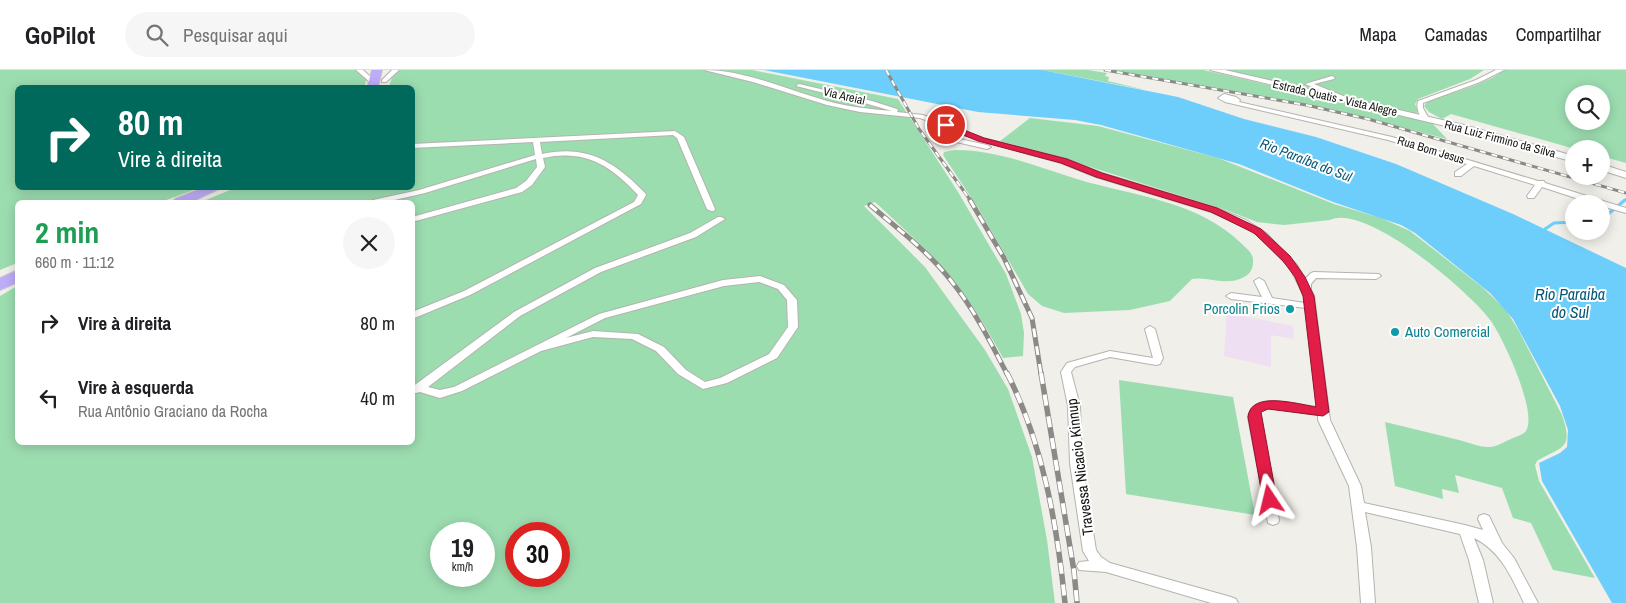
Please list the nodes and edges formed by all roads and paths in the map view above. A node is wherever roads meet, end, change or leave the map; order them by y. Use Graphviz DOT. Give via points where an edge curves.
graph roads {
  1 [pos="359,70"];
  2 [pos="377,70"];
  3 [pos="387,70"];
  4 [pos="396,70"];
  5 [pos="706,70"];
  6 [pos="1214,70"];
  7 [pos="1501,70"];
  8 [pos="1332,78"];
  9 [pos="378,85"];
  10 [pos="799,86"];
  11 [pos="1232,102"];
  12 [pos="1354,102"];
  13 [pos="906,114"];
  14 [pos="1426,119"];
  15 [pos="932,135"];
  16 [pos="536,139"];
  17 [pos="415,146"];
  18 [pos="539,156"];
  19 [pos="1565,157"];
  20 [pos="1474,163"];
  21 [pos="1610,170"];
  22 [pos="1458,174"];
  23 [pos="1099,175"];
  24 [pos="1626,175"];
  25 [pos="1541,183"];
  26 [pos="209,190"];
  27 [pos="223,190"];
  28 [pos="1530,196"];
  29 [pos="185,200"];
  30 [pos="199,200"];
  31 [pos="389,200"];
  32 [pos="711,209"];
  33 [pos="1626,211"];
  34 [pos="415,219"];
  35 [pos="721,219"];
  36 [pos="15,267"];
  37 [pos="0,274"];
  38 [pos="1376,276"];
  39 [pos="15,277"];
  40 [pos="1259,281"];
  41 [pos="0,285"];
  42 [pos="15,285"];
  43 [pos="1306,290"];
  44 [pos="0,293"];
  45 [pos="1231,296"];
  46 [pos="1268,300"];
  47 [pos="1310,306"];
  48 [pos="415,315"];
  49 [pos="1150,329"];
  50 [pos="533,350"];
  51 [pos="416,389"];
  52 [pos="1323,412"];
  53 [pos="1358,506"];
  54 [pos="1484,519"];
  55 [pos="1273,520"];
  56 [pos="1470,531"];
  57 [pos="1496,546"];
  58 [pos="1084,566"];
  59 [pos="1106,567"];
  60 [pos="1230,603"];
  61 [pos="1368,603"];
  62 [pos="1486,603"];
  63 [pos="1530,603"];
  1 -- 9 [label="street"];
  2 -- 9 [label="highway"];
  3 -- 9 [label="highway"];
  4 -- 9 [label="street"];
  5 -- 13 [label="street" via="860,110"];
  6 -- 12 [label="street, Estrada Quatis - Vista Alegre"];
  7 -- 14 [label="street" via="1420,102"];
  8 -- 12 [label="street" via="1308,84"];
  10 -- 13 [label="street, Via Areial"];
  11 -- 20 [label="street, Rua Bom Jesus" via="1374,134"];
  12 -- 14 [label="street, Estrada Quatis - Vista Alegre"];
  13 -- 23 [label="street" via="934,120 981,139 1064,161"];
  14 -- 19 [label="street, Rua Luiz Firmino da Silva"];
  15 -- 23 [label="street"];
  16 -- 17 [label="street"];
  16 -- 18 [label="street"];
  16 -- 32 [label="street" via="675,133 680,137"];
  18 -- 31 [label="street"];
  18 -- 34 [label="street" via="541,168 519,190"];
  18 -- 48 [label="street" via="577,153 600,161 615,170 642,196 637,204 467,293"];
  20 -- 22 [label="street"];
  20 -- 25 [label="street, Rua Bom Jesus"];
  21 -- 24 [label="street"];
  23 -- 43 [label="street" via="1214,210 1250,226 1277,248 1294,268"];
  25 -- 28 [label="street"];
  25 -- 33 [label="street, Rua Bom Jesus"];
  26 -- 29 [label="highway"];
  27 -- 30 [label="highway"];
  35 -- 51 [label="street" via="693,234 598,270 518,314"];
  36 -- 37 [label="highway"];
  38 -- 43 [label="street" via="1314,275 1306,283"];
  39 -- 41 [label="highway"];
  40 -- 46 [label="street"];
  42 -- 44 [label="highway"];
  43 -- 47 [label="street"];
  45 -- 46 [label="street"];
  46 -- 47 [label="street"];
  47 -- 52 [label="street"];
  49 -- 59 [label="street, Travessa Nicacio Kinnup" via="1158,355 1156,362 1110,354 1071,365 1066,372 1074,406 1076,463 1090,551"];
  50 -- 50 [label="street" via="602,316 723,283 760,279 781,286 792,300 793,327 773,356 723,381 703,386 682,372 660,349 634,336 593,334"];
  50 -- 51 [label="street" via="458,389 440,394"];
  52 -- 53 [label="street" via="1329,432 1351,474"];
  52 -- 55 [label="street" via="1266,404 1255,410"];
  53 -- 56 [label="street"];
  53 -- 61 [label="street"];
  54 -- 57 [label="street"];
  56 -- 57 [label="street"];
  56 -- 62 [label="street"];
  57 -- 63 [label="street" via="1519,578"];
  58 -- 59 [label="street"];
  59 -- 60 [label="street"];
}
